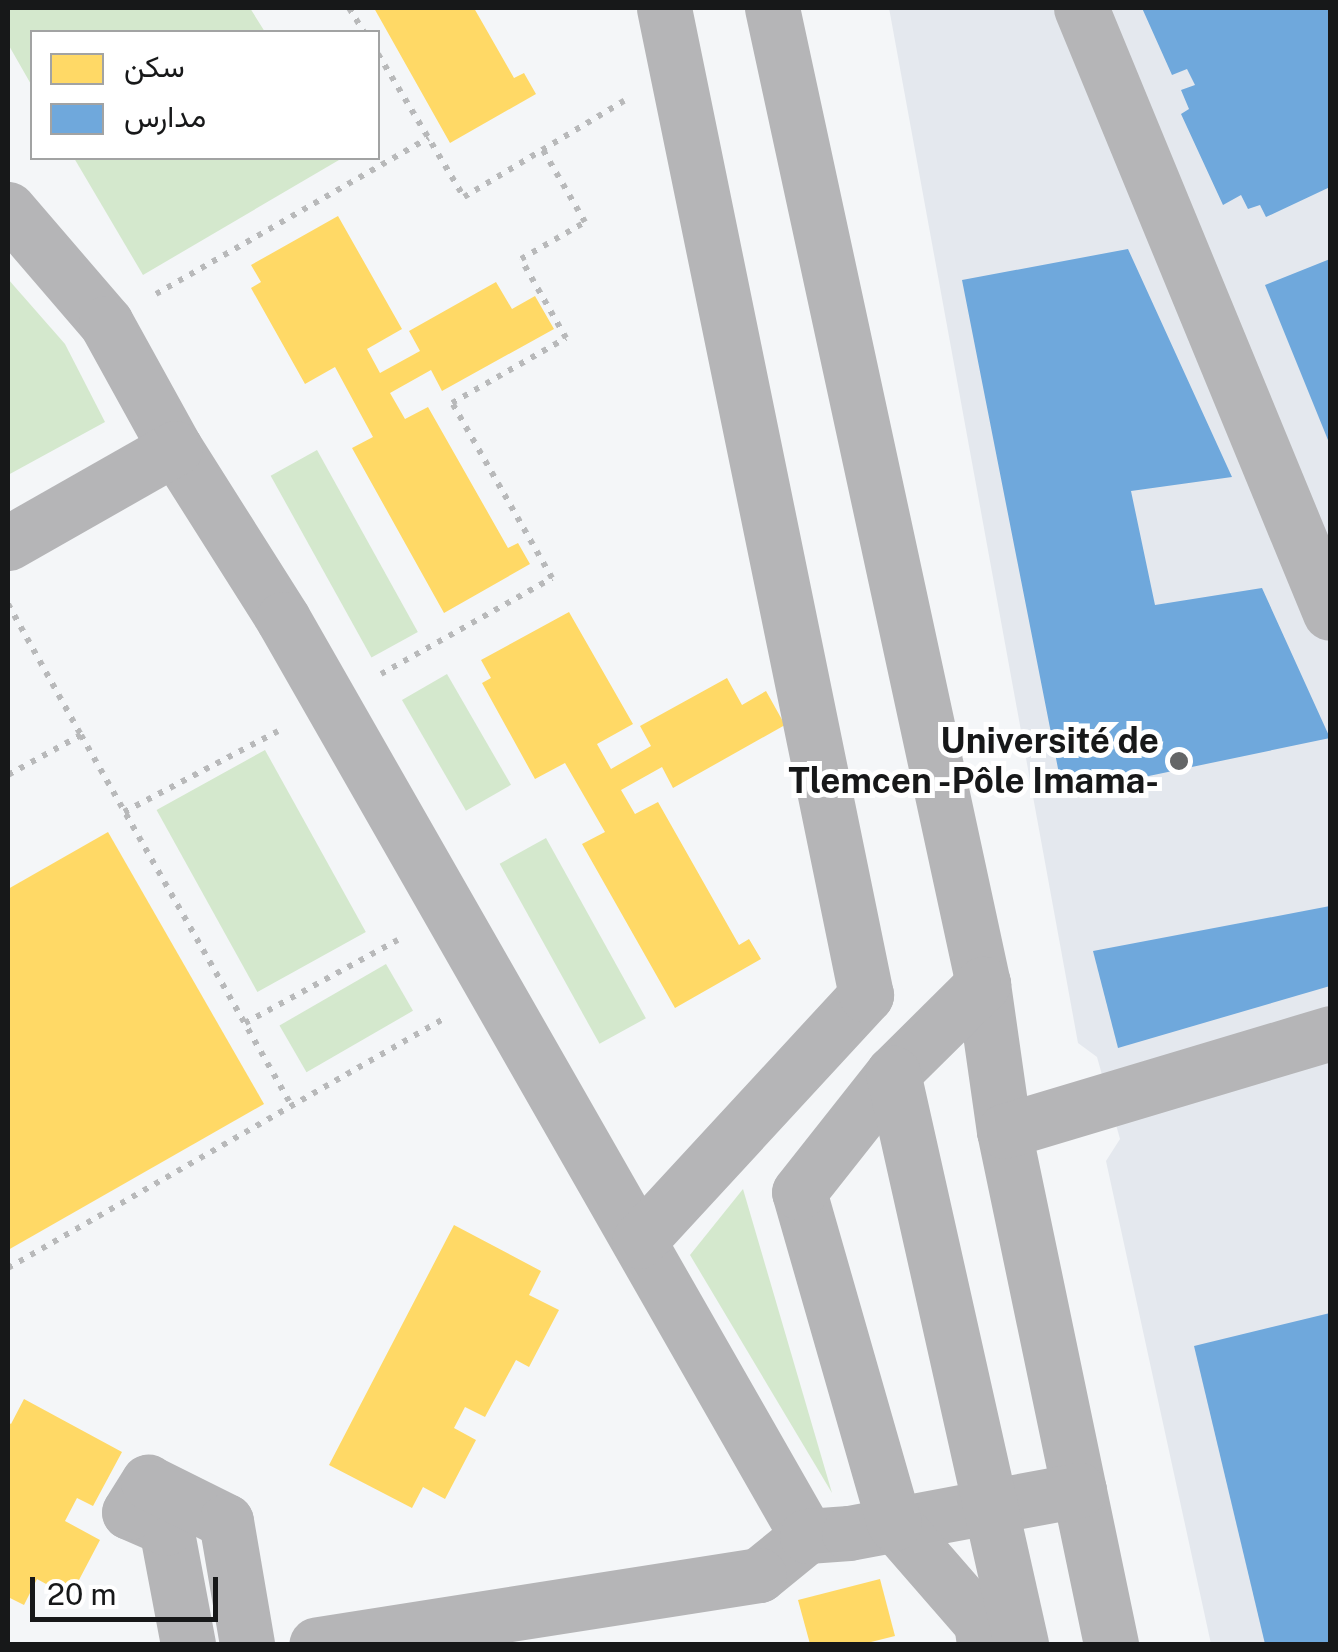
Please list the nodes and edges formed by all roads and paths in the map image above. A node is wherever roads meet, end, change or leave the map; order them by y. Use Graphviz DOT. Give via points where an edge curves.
graph roads {
  1 [pos="349,8"];
  2 [pos="664,8"];
  3 [pos="772,8"];
  4 [pos="1081,8"];
  5 [pos="363,30"];
  6 [pos="380,57"];
  7 [pos="677,70"];
  8 [pos="428,138"];
  9 [pos="543,150"];
  10 [pos="8,209"];
  11 [pos="106,323"];
  12 [pos="176,448"];
  13 [pos="8,543"];
  14 [pos="8,604"];
  15 [pos="1330,613"];
  16 [pos="331,703"];
  17 [pos="81,735"];
  18 [pos="8,775"];
  19 [pos="124,812"];
  20 [pos="450,912"];
  21 [pos="983,984"];
  22 [pos="494,990"];
  23 [pos="244,1022"];
  24 [pos="1330,1033"];
  25 [pos="893,1073"];
  26 [pos="292,1105"];
  27 [pos="1004,1131"];
  28 [pos="639,1241"];
  29 [pos="8,1268"];
  30 [pos="1079,1490"];
  31 [pos="988,1506"];
  32 [pos="894,1522"];
  33 [pos="807,1536"];
  34 [pos="996,1639"];
  35 [pos="188,1644"];
  36 [pos="247,1644"];
  37 [pos="316,1644"];
  38 [pos="1112,1644"];
  1 -- 5 [label="path"];
  2 -- 7 [label="street"];
  3 -- 21 [label="street"];
  4 -- 15 [label="street"];
  6 -- 8 [label="path"];
  7 -- 9 [label="path"];
  7 -- 28 [label="street" via="866,994"];
  8 -- 9 [label="path" via="464,198"];
  8 -- 11 [label="path"];
  9 -- 16 [label="path" via="585,222 521,258 566,338 452,404 552,578"];
  10 -- 11 [label="street"];
  11 -- 12 [label="street"];
  12 -- 13 [label="street"];
  12 -- 16 [label="street"];
  14 -- 17 [label="path"];
  16 -- 19 [label="path"];
  16 -- 20 [label="street"];
  17 -- 18 [label="path"];
  17 -- 19 [label="path"];
  19 -- 23 [label="path"];
  20 -- 22 [label="street"];
  20 -- 23 [label="path"];
  21 -- 25 [label="street"];
  21 -- 27 [label="street"];
  22 -- 26 [label="path"];
  22 -- 28 [label="street"];
  23 -- 26 [label="path"];
  24 -- 27 [label="street"];
  25 -- 31 [label="street"];
  25 -- 32 [label="street" via="799,1192"];
  26 -- 29 [label="path"];
  27 -- 30 [label="street"];
  28 -- 33 [label="street"];
  30 -- 31 [label="street"];
  30 -- 38 [label="street"];
  31 -- 32 [label="street"];
  31 -- 34 [label="street"];
  32 -- 33 [label="street"];
  32 -- 34 [label="street"];
  33 -- 37 [label="street" via="759,1575"];
  35 -- 36 [label="street" via="166,1528 130,1512 148,1482 226,1522"];
}
